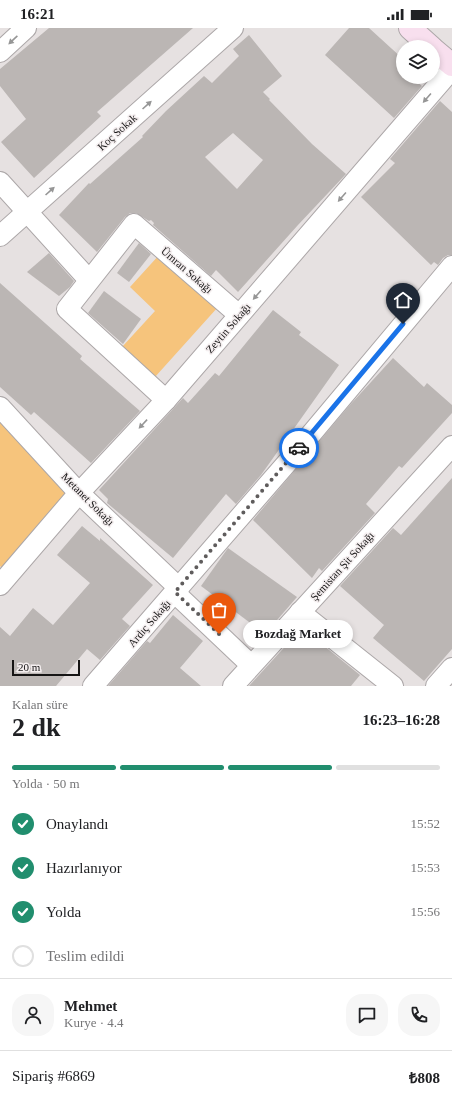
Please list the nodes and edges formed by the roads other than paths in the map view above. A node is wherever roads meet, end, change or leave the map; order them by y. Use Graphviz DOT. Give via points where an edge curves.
graph roads {
  1 [pos="26,28"];
  2 [pos="233,28"];
  3 [pos="410,28"];
  4 [pos="423,40"];
  5 [pos="0,52"];
  6 [pos="440,55"];
  7 [pos="452,66"];
  8 [pos="452,69"];
  9 [pos="0,182"];
  10 [pos="27,212"];
  11 [pos="0,236"];
  12 [pos="452,266"];
  13 [pos="90,280"];
  14 [pos="239,315"];
  15 [pos="166,400"];
  16 [pos="0,407"];
  17 [pos="452,446"];
  18 [pos="79,493"];
  19 [pos="1,581"];
  20 [pos="177,590"];
  21 [pos="300,612"];
  22 [pos="251,666"];
  23 [pos="452,668"];
  24 [pos="389,685"];
  25 [pos="93,686"];
  26 [pos="233,686"];
  27 [pos="436,686"];
  1 -- 5 [label="street, one-way"];
  10 -- 2 [label="street, Koç Sokak, one-way"];
  3 -- 4 [label="street"];
  6 -- 7 [label="street"];
  8 -- 14 [label="street, Zeytin Sokağı, one-way"];
  9 -- 10 [label="street"];
  10 -- 11 [label="street, Koç Sokak"];
  10 -- 13 [label="street"];
  12 -- 20 [label="street, Ardıç Sokağı"];
  13 -- 14 [label="street, Ümran Sokağı" via="134,224"];
  13 -- 15 [label="street" via="67,309"];
  14 -- 15 [label="street, Zeytin Sokağı"];
  15 -- 18 [label="street, Zeytin Sokağı, one-way"];
  16 -- 18 [label="street, Metanet Sokağı"];
  17 -- 21 [label="street, Şemistan Şit Sokağı"];
  18 -- 19 [label="street, Zeytin Sokağı"];
  18 -- 20 [label="street, Metanet Sokağı"];
  20 -- 22 [label="street, Metanet Sokağı"];
  20 -- 25 [label="street, Ardıç Sokağı"];
  21 -- 22 [label="street, Şemistan Şit Sokağı"];
  21 -- 24 [label="street"];
  22 -- 26 [label="street, Şemistan Şit Sokağı"];
  23 -- 27 [label="street"];
}
